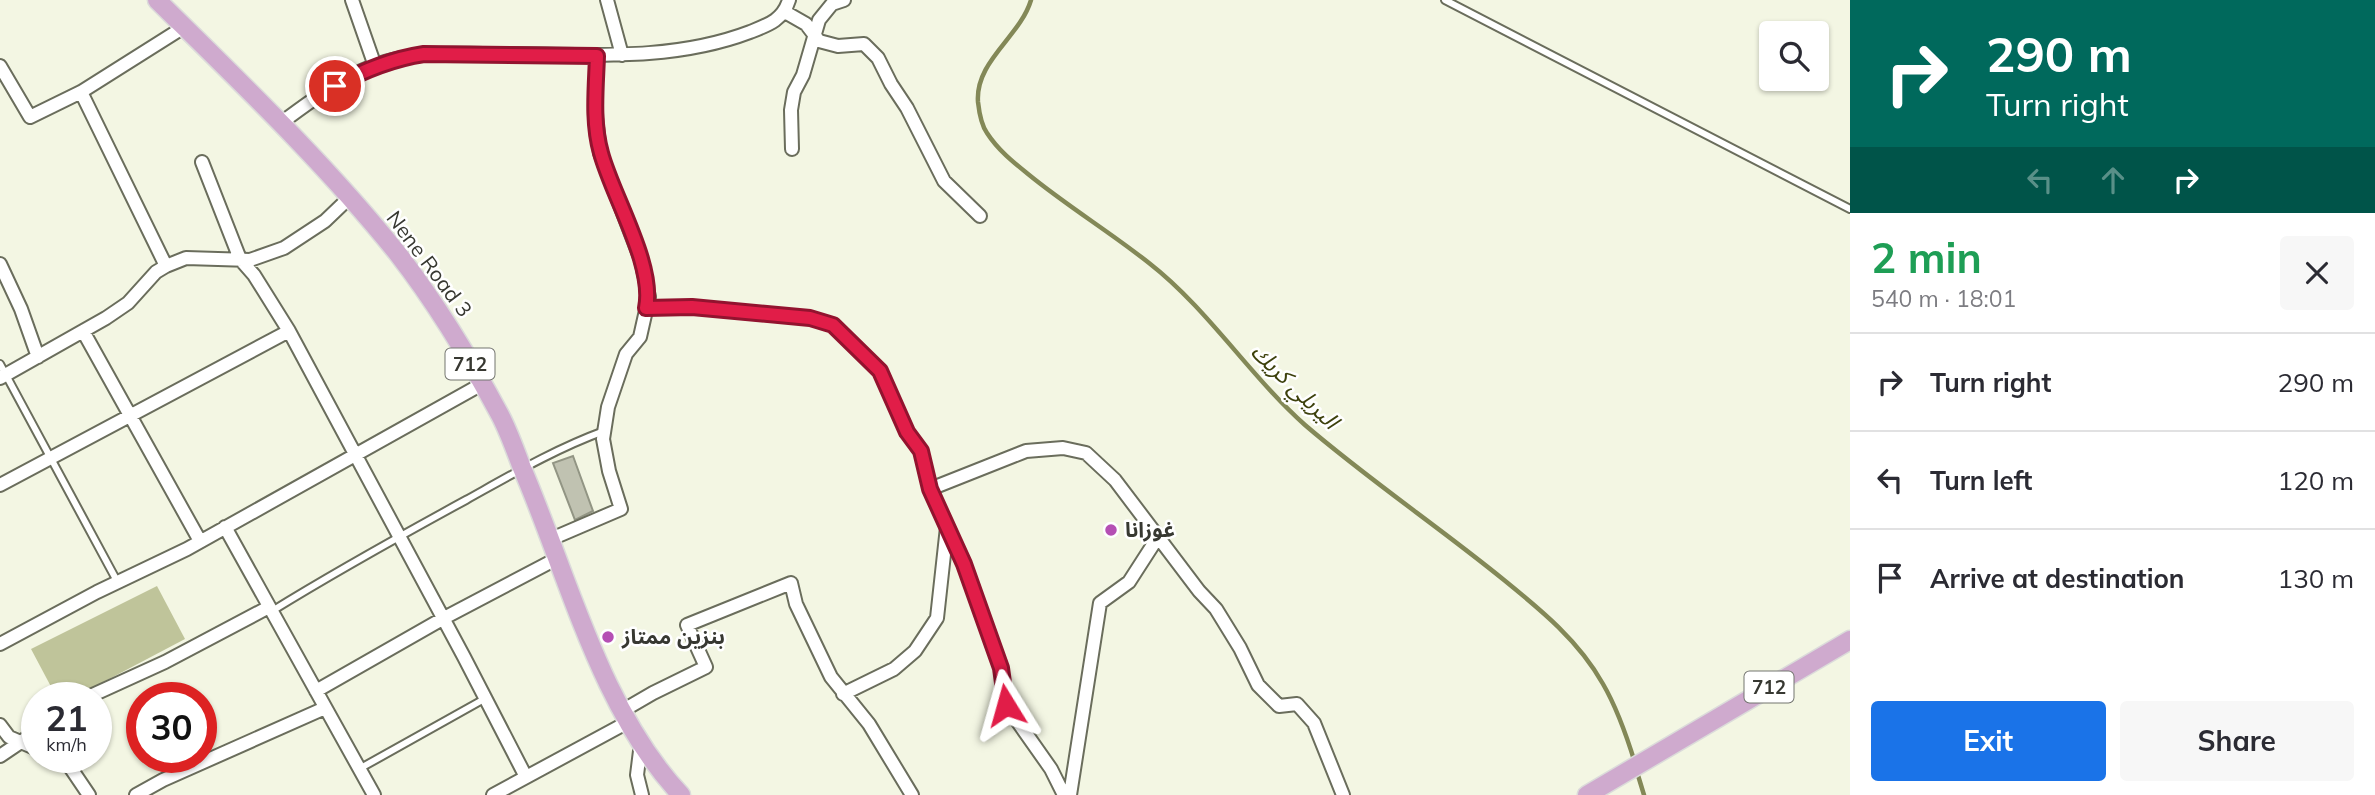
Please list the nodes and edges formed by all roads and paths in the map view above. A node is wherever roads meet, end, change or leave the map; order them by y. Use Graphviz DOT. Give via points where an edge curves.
graph roads {
  1 [pos="157,0"];
  2 [pos="352,0"];
  3 [pos="607,0"];
  4 [pos="844,0"];
  5 [pos="1445,0"];
  6 [pos="787,6"];
  7 [pos="184,27"];
  8 [pos="814,35"];
  9 [pos="622,55"];
  10 [pos="597,56"];
  11 [pos="0,66"];
  12 [pos="375,66"];
  13 [pos="80,92"];
  14 [pos="281,123"];
  15 [pos="792,149"];
  16 [pos="202,163"];
  17 [pos="349,198"];
  18 [pos="1850,209"];
  19 [pos="981,216"];
  20 [pos="240,259"];
  21 [pos="0,264"];
  22 [pos="166,266"];
  23 [pos="646,308"];
  24 [pos="83,331"];
  25 [pos="289,331"];
  26 [pos="38,357"];
  27 [pos="2,372"];
  28 [pos="482,384"];
  29 [pos="131,417"];
  30 [pos="604,431"];
  31 [pos="354,454"];
  32 [pos="52,458"];
  33 [pos="522,468"];
  34 [pos="0,485"];
  35 [pos="930,489"];
  36 [pos="225,527"];
  37 [pos="947,527"];
  38 [pos="399,536"];
  39 [pos="1158,537"];
  40 [pos="551,539"];
  41 [pos="200,541"];
  42 [pos="558,558"];
  43 [pos="118,582"];
  44 [pos="270,609"];
  45 [pos="444,618"];
  46 [pos="1850,640"];
  47 [pos="0,644"];
  48 [pos="112,686"];
  49 [pos="316,691"];
  50 [pos="843,694"];
  51 [pos="485,698"];
  52 [pos="326,708"];
  53 [pos="625,717"];
  54 [pos="0,724"];
  55 [pos="19,742"];
  56 [pos="640,743"];
  57 [pos="0,756"];
  58 [pos="359,769"];
  59 [pos="74,773"];
  60 [pos="526,777"];
  61 [pos="89,795"];
  62 [pos="136,795"];
  63 [pos="374,795"];
  64 [pos="493,795"];
  65 [pos="642,795"];
  66 [pos="681,795"];
  67 [pos="912,795"];
  68 [pos="1064,795"];
  69 [pos="1070,795"];
  70 [pos="1343,795"];
  71 [pos="1587,795"];
  1 -- 7 [label="main road, Nene Road 3 / 712"];
  2 -- 12 [label="street"];
  3 -- 9 [label="street"];
  4 -- 8 [label="street" via="832,4"];
  5 -- 18 [label="lane"];
  6 -- 8 [label="street"];
  6 -- 9 [label="street" via="770,24 735,38 686,49"];
  7 -- 13 [label="street"];
  7 -- 14 [label="main road, Nene Road 3 / 712"];
  8 -- 15 [label="street" via="794,92"];
  8 -- 19 [label="street" via="838,46 864,44 878,58 944,181"];
  9 -- 10 [label="street"];
  10 -- 12 [label="street" via="424,54"];
  10 -- 23 [label="street" via="595,109 600,153 641,260 649,298"];
  11 -- 13 [label="street" via="30,117"];
  12 -- 14 [label="street" via="312,100"];
  13 -- 22 [label="street"];
  14 -- 17 [label="main road, Nene Road 3 / 712"];
  16 -- 20 [label="street"];
  17 -- 20 [label="street" via="325,221 284,248"];
  17 -- 28 [label="main road, Nene Road 3 / 712" via="398,254"];
  20 -- 22 [label="street" via="186,258"];
  20 -- 25 [label="street"];
  21 -- 26 [label="street"];
  22 -- 24 [label="street" via="128,303"];
  23 -- 30 [label="street" via="640,337 626,354 611,396"];
  23 -- 35 [label="street" via="692,307 799,317 833,325 880,371 907,432 921,451"];
  24 -- 26 [label="street"];
  24 -- 29 [label="street"];
  25 -- 29 [label="street"];
  25 -- 31 [label="street"];
  26 -- 27 [label="street"];
  27 -- 32 [label="lane"];
  28 -- 31 [label="street"];
  28 -- 33 [label="main road, Nene Road 3 / 712"];
  29 -- 32 [label="street"];
  29 -- 41 [label="street"];
  30 -- 33 [label="lane"];
  30 -- 40 [label="street" via="621,509"];
  31 -- 36 [label="street"];
  31 -- 38 [label="street"];
  32 -- 34 [label="street"];
  32 -- 43 [label="lane"];
  33 -- 38 [label="lane"];
  33 -- 40 [label="main road, Nene Road 3 / 712"];
  35 -- 37 [label="street"];
  35 -- 39 [label="street" via="1026,451 1062,448 1086,453 1115,480"];
  36 -- 41 [label="street"];
  36 -- 44 [label="street"];
  37 -- 50 [label="street" via="937,618 915,651 894,670"];
  37 -- 68 [label="street" via="1001,668 1006,705"];
  38 -- 44 [label="lane"];
  38 -- 45 [label="street"];
  39 -- 69 [label="street" via="1129,582 1100,603"];
  39 -- 70 [label="street" via="1216,609 1258,685 1279,706 1297,704 1314,723"];
  40 -- 42 [label="main road, Nene Road 3 / 712"];
  41 -- 43 [label="street"];
  42 -- 45 [label="street"];
  42 -- 53 [label="main road, Nene Road 3 / 712"];
  43 -- 47 [label="street"];
  44 -- 48 [label="street"];
  44 -- 49 [label="street"];
  45 -- 49 [label="street"];
  45 -- 51 [label="street"];
  46 -- 71 [label="main road, 712"];
  49 -- 52 [label="street"];
  50 -- 53 [label="street" via="817,651 791,583 687,625 706,667 653,693"];
  50 -- 67 [label="street" via="869,724"];
  51 -- 58 [label="lane"];
  51 -- 60 [label="street"];
  52 -- 58 [label="street"];
  52 -- 62 [label="street"];
  53 -- 56 [label="main road, Nene Road 3 / 712"];
  53 -- 60 [label="street"];
  54 -- 55 [label="street"];
  55 -- 57 [label="street"];
  56 -- 65 [label="street" via="637,775"];
  56 -- 66 [label="main road, Nene Road 3 / 712"];
  58 -- 63 [label="street"];
  59 -- 61 [label="street"];
  60 -- 64 [label="street"];
}
